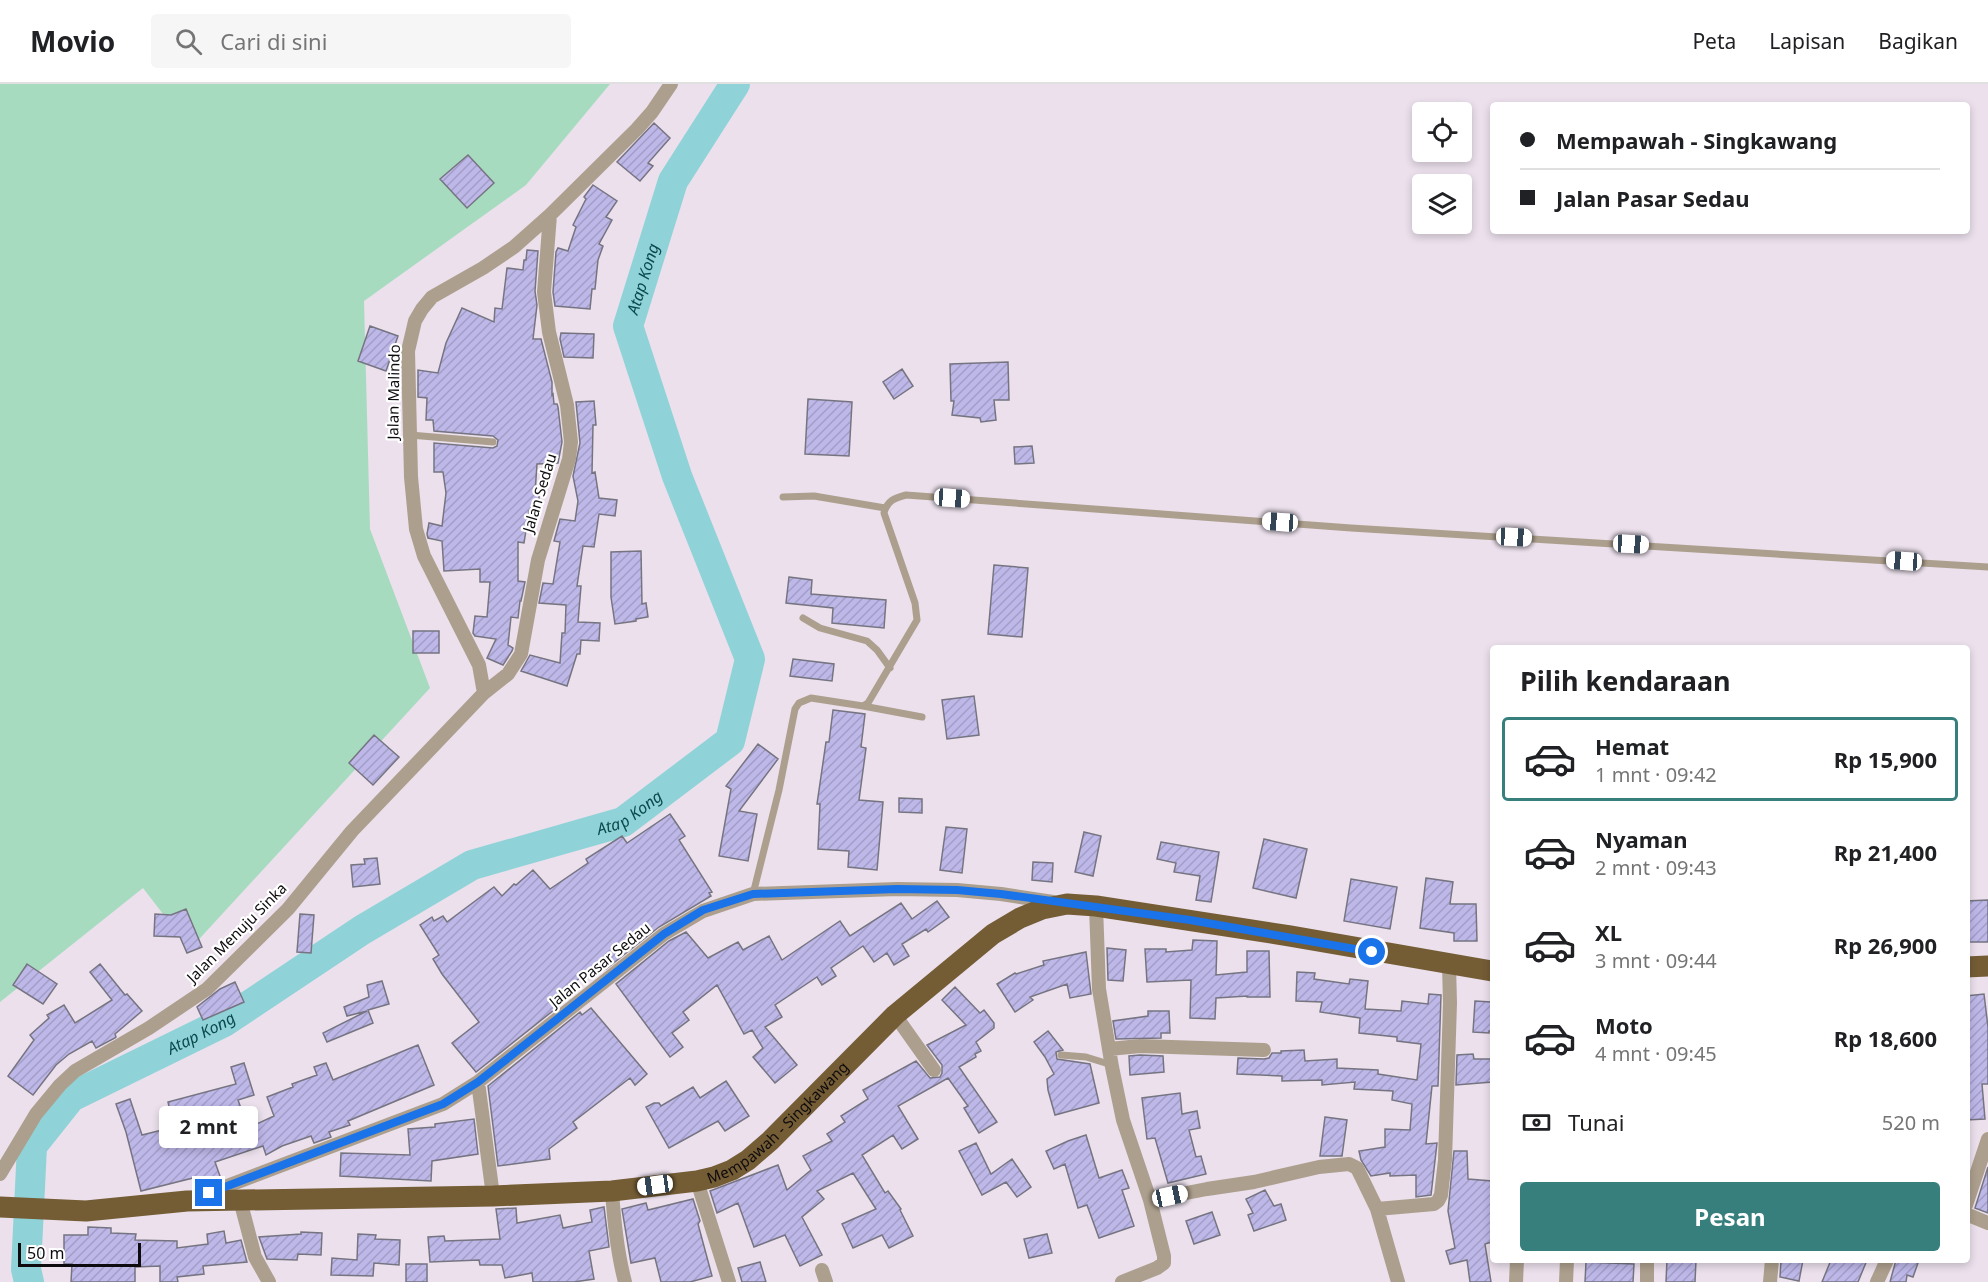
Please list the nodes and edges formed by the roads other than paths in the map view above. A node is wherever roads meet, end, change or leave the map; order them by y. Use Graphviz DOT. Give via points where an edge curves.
graph roads {
  1 [pos="670,84"];
  2 [pos="550,215"];
  3 [pos="410,435"];
  4 [pos="493,442"];
  5 [pos="783,497"];
  6 [pos="885,508"];
  7 [pos="1988,567"];
  8 [pos="803,618"];
  9 [pos="890,668"];
  10 [pos="484,693"];
  11 [pos="864,706"];
  12 [pos="922,717"];
  13 [pos="753,894"];
  14 [pos="1067,904"];
  15 [pos="1096,906"];
  16 [pos="1449,965"];
  17 [pos="1988,966"];
  18 [pos="1970,967"];
  19 [pos="1490,971"];
  20 [pos="895,1015"];
  21 [pos="1109,1050"];
  22 [pos="1264,1050"];
  23 [pos="1062,1055"];
  24 [pos="1112,1065"];
  25 [pos="934,1070"];
  26 [pos="478,1082"];
  27 [pos="1988,1138"];
  28 [pos="0,1174"];
  29 [pos="697,1181"];
  30 [pos="612,1191"];
  31 [pos="1970,1193"];
  32 [pos="493,1196"];
  33 [pos="240,1200"];
  34 [pos="1150,1200"];
  35 [pos="187,1201"];
  36 [pos="0,1207"];
  37 [pos="1377,1209"];
  38 [pos="1970,1216"];
  39 [pos="1988,1223"];
  40 [pos="1517,1263"];
  41 [pos="1567,1263"];
  42 [pos="1647,1263"];
  43 [pos="1772,1263"];
  44 [pos="1886,1263"];
  45 [pos="269,1282"];
  46 [pos="625,1282"];
  47 [pos="729,1282"];
  48 [pos="1122,1282"];
  49 [pos="1398,1282"];
  50 [pos="1516,1282"];
  51 [pos="1566,1282"];
  52 [pos="1647,1282"];
  53 [pos="1770,1282"];
  54 [pos="1877,1282"];
  1 -- 2 [label="street, Jalan Malindo" via="644,120"];
  2 -- 3 [label="street, Jalan Malindo" via="514,247 432,297 422,309 408,351"];
  2 -- 10 [label="street, Jalan Sedau" via="544,292 549,332 567,405 570,450 538,560 521,654 508,674"];
  3 -- 4 [label="lane"];
  3 -- 10 [label="street, Jalan Malindo" via="416,529 432,573 479,665"];
  5 -- 6 [label="lane" via="814,496"];
  6 -- 7 [label="lane" via="891,500 906,495 1339,527"];
  6 -- 9 [label="lane" via="917,620"];
  8 -- 9 [label="lane" via="867,641"];
  9 -- 11 [label="lane"];
  10 -- 28 [label="street, Jalan Menuju Sinka" via="352,831 288,909 207,989 75,1071 60,1085 36,1114"];
  11 -- 12 [label="lane"];
  11 -- 13 [label="lane" via="811,698 795,709"];
  13 -- 14 [label="street, Jalan Pasar Sedau" via="957,890"];
  13 -- 26 [label="street, Jalan Pasar Sedau" via="703,910 664,934"];
  14 -- 15 [label="highway, Mempawah - Singkawang"];
  14 -- 20 [label="highway, Mempawah - Singkawang" via="1042,909 993,934"];
  15 -- 16 [label="highway, Mempawah - Singkawang"];
  15 -- 21 [label="street" via="1098,989"];
  16 -- 19 [label="highway, Mempawah - Singkawang"];
  16 -- 37 [label="street" via="1441,1196 1434,1204"];
  17 -- 18 [label="highway"];
  20 -- 25 [label="street"];
  20 -- 29 [label="highway, Mempawah - Singkawang" via="748,1160 732,1170"];
  21 -- 22 [label="street" via="1140,1046"];
  21 -- 24 [label="street"];
  23 -- 24 [label="lane"];
  24 -- 34 [label="street" via="1123,1120"];
  26 -- 32 [label="street"];
  26 -- 35 [label="street, Jalan Pasar Sedau" via="443,1104"];
  27 -- 31 [label="street"];
  29 -- 30 [label="highway, Mempawah - Singkawang"];
  29 -- 47 [label="street"];
  30 -- 32 [label="highway, Mempawah - Singkawang"];
  30 -- 46 [label="street"];
  32 -- 33 [label="highway, Mempawah - Singkawang"];
  33 -- 35 [label="highway, Mempawah - Singkawang"];
  33 -- 45 [label="street" via="255,1257"];
  34 -- 37 [label="street" via="1349,1164 1357,1168"];
  34 -- 48 [label="street" via="1164,1263"];
  35 -- 36 [label="highway, Mempawah - Singkawang" via="86,1211"];
  37 -- 49 [label="street"];
  38 -- 39 [label="street"];
  40 -- 50 [label="street"];
  41 -- 51 [label="street"];
  42 -- 52 [label="street"];
  43 -- 53 [label="street"];
  44 -- 54 [label="street"];
}
